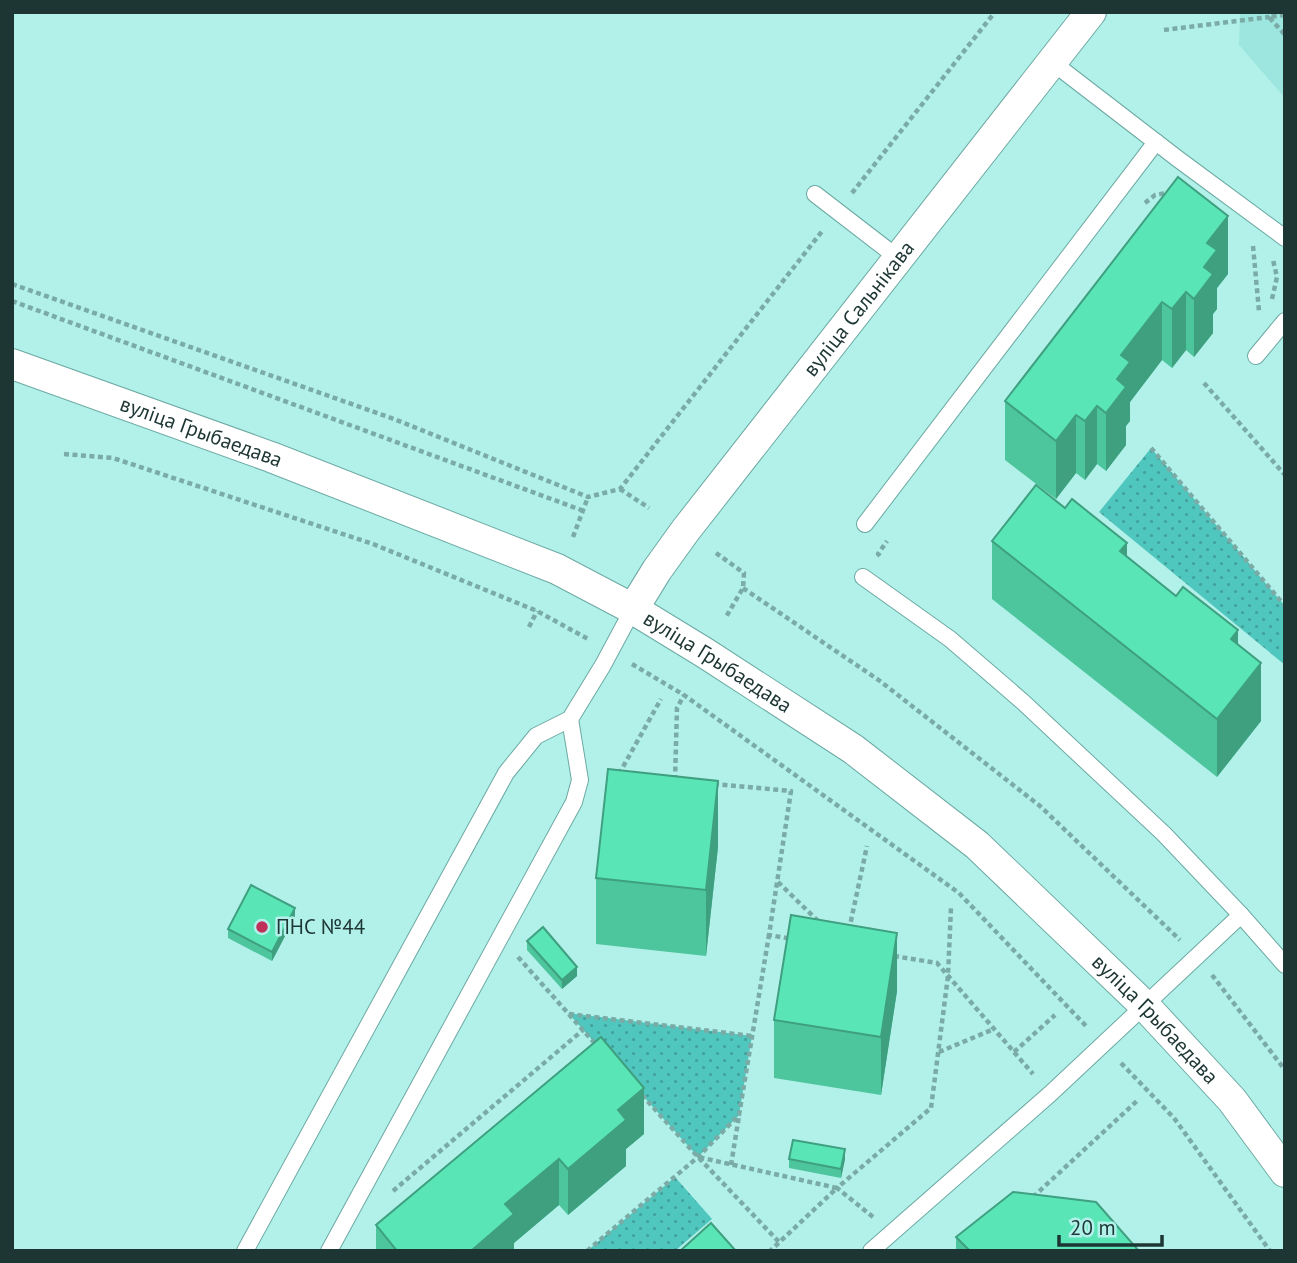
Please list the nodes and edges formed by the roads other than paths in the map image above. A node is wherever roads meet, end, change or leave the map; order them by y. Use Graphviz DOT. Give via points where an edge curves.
graph roads {
  1 [pos="1091,12"];
  2 [pos="1052,62"];
  3 [pos="1156,142"];
  4 [pos="815,194"];
  5 [pos="1285,238"];
  6 [pos="898,258"];
  7 [pos="1285,321"];
  8 [pos="1256,356"];
  9 [pos="12,364"];
  10 [pos="865,524"];
  11 [pos="863,577"];
  12 [pos="633,608"];
  13 [pos="570,719"];
  14 [pos="1241,915"];
  15 [pos="1285,965"];
  16 [pos="1145,1006"];
  17 [pos="1285,1172"];
  18 [pos="245,1251"];
  19 [pos="329,1251"];
  20 [pos="871,1251"];
  1 -- 2 [label="street, вуліца Сальнікава"];
  2 -- 3 [label="lane"];
  2 -- 6 [label="street, вуліца Сальнікава"];
  3 -- 5 [label="lane"];
  3 -- 10 [label="lane"];
  4 -- 6 [label="lane"];
  6 -- 12 [label="street, вуліца Сальнікава" via="669,552"];
  7 -- 8 [label="lane"];
  9 -- 12 [label="street, вуліца Грыбаедава" via="271,457 556,569"];
  11 -- 14 [label="lane" via="950,639 1023,702 1181,851"];
  12 -- 13 [label="lane"];
  12 -- 16 [label="street, вуліца Грыбаедава" via="853,749 967,837"];
  13 -- 18 [label="lane" via="536,736 506,773"];
  13 -- 19 [label="lane" via="580,780 574,802"];
  14 -- 15 [label="lane"];
  14 -- 16 [label="lane"];
  16 -- 17 [label="street, вуліца Грыбаедава" via="1232,1100"];
  16 -- 20 [label="lane"];
}
